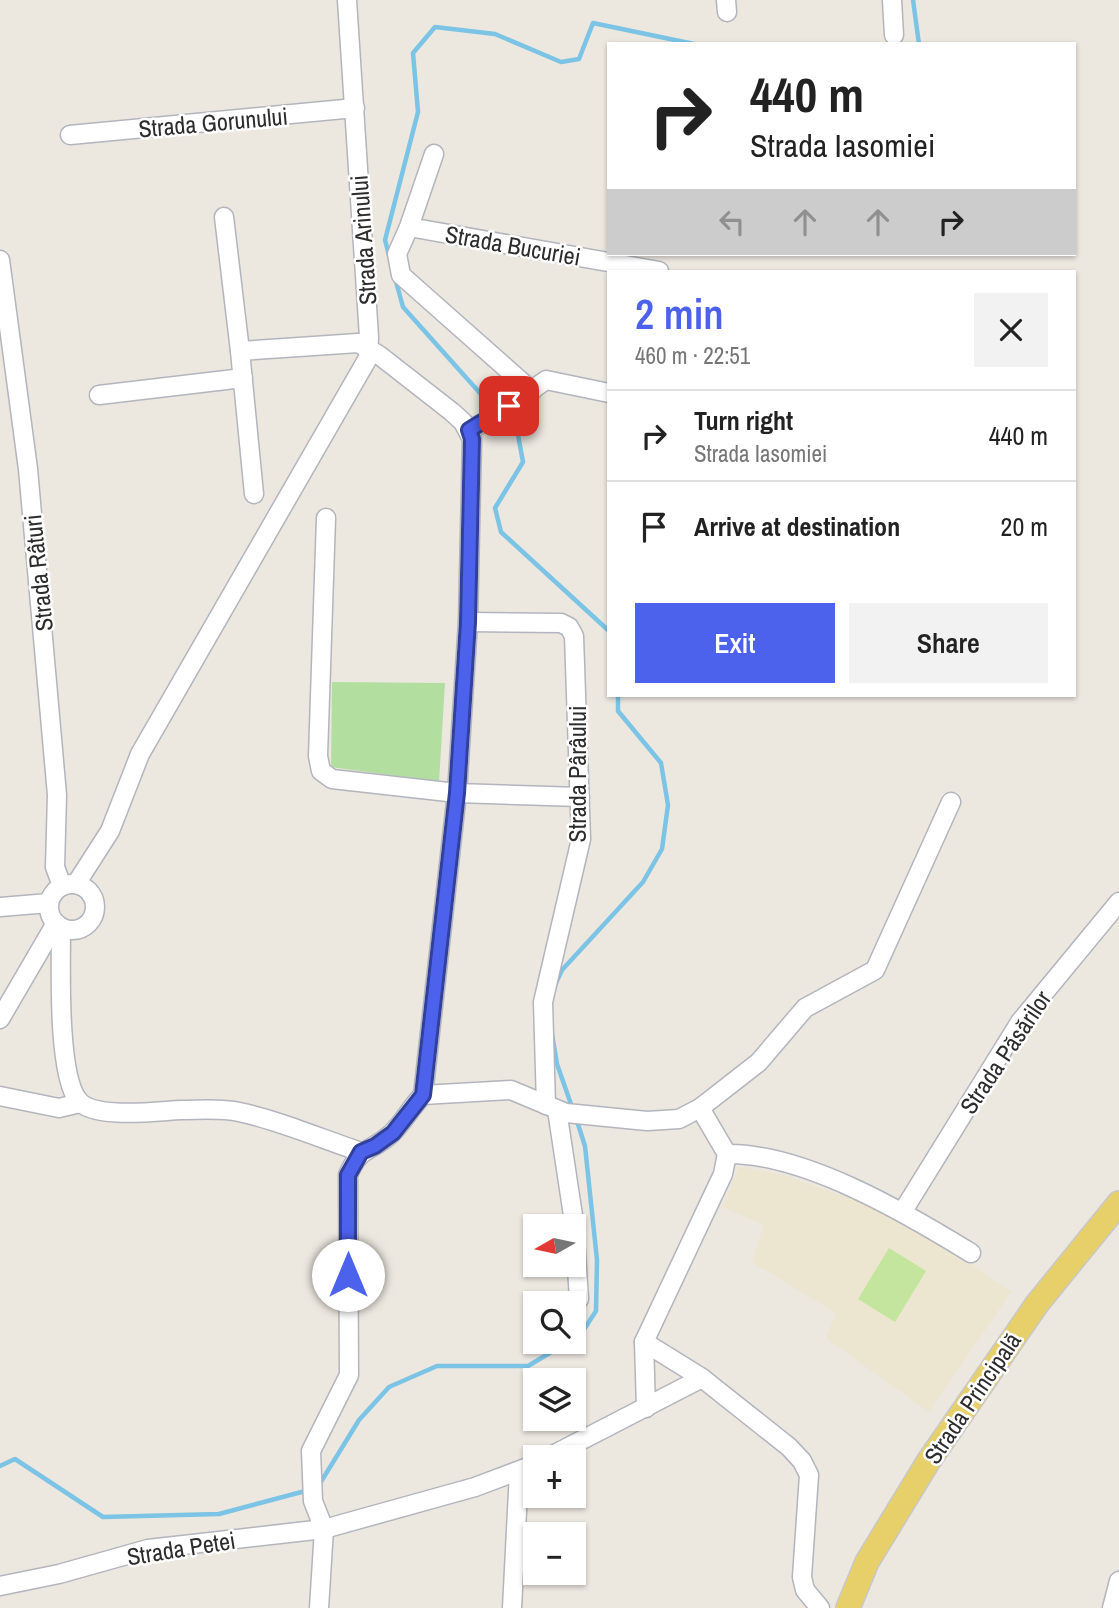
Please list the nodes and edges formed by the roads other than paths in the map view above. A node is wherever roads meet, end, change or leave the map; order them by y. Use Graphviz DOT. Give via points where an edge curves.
graph roads {
  1 [pos="347,0"];
  2 [pos="892,0"];
  3 [pos="894,35"];
  4 [pos="355,108"];
  5 [pos="70,135"];
  6 [pos="434,154"];
  7 [pos="224,217"];
  8 [pos="409,227"];
  9 [pos="0,260"];
  10 [pos="653,270"];
  11 [pos="369,348"];
  12 [pos="240,351"];
  13 [pos="243,378"];
  14 [pos="532,391"];
  15 [pos="607,393"];
  16 [pos="99,396"];
  17 [pos="469,430"];
  18 [pos="254,494"];
  19 [pos="326,518"];
  20 [pos="468,622"];
  21 [pos="457,793"];
  22 [pos="580,797"];
  23 [pos="951,802"];
  24 [pos="69,885"];
  25 [pos="1119,902"];
  26 [pos="49,903"];
  27 [pos="0,907"];
  28 [pos="58,925"];
  29 [pos="0,1019"];
  30 [pos="423,1095"];
  31 [pos="0,1096"];
  32 [pos="80,1104"];
  33 [pos="700,1108"];
  34 [pos="556,1109"];
  35 [pos="361,1152"];
  36 [pos="727,1154"];
  37 [pos="1119,1203"];
  38 [pos="903,1211"];
  39 [pos="971,1253"];
  40 [pos="578,1291"];
  41 [pos="644,1342"];
  42 [pos="702,1378"];
  43 [pos="646,1408"];
  44 [pos="573,1445"];
  45 [pos="523,1470"];
  46 [pos="523,1508"];
  47 [pos="324,1529"];
  48 [pos="1119,1581"];
  49 [pos="0,1586"];
  50 [pos="319,1608"];
  51 [pos="512,1608"];
  52 [pos="820,1608"];
  53 [pos="848,1608"];
  54 [pos="1112,1608"];
  1 -- 4 [label="street, Strada Arinului"];
  2 -- 3 [label="street"];
  4 -- 5 [label="street, Strada Gorunului"];
  4 -- 11 [label="street, Strada Arinului"];
  6 -- 8 [label="street"];
  7 -- 12 [label="street"];
  8 -- 10 [label="street, Strada Bucuriei"];
  8 -- 14 [label="street" via="397,254 401,275"];
  9 -- 24 [label="street, Strada Râturi" via="28,468 57,795 55,867"];
  11 -- 12 [label="street, Strada Arinului" via="350,342"];
  11 -- 17 [label="street"];
  11 -- 24 [label="street" via="365,367 140,754 110,831"];
  12 -- 13 [label="street"];
  13 -- 16 [label="street"];
  13 -- 18 [label="street"];
  14 -- 15 [label="street" via="547,380"];
  14 -- 17 [label="street"];
  17 -- 20 [label="street"];
  19 -- 21 [label="street" via="321,771 332,779"];
  20 -- 21 [label="street"];
  20 -- 22 [label="street, Strada Pârâului" via="561,623 569,627 575,645"];
  21 -- 22 [label="street"];
  21 -- 30 [label="street"];
  22 -- 34 [label="street, Strada Pârâului" via="581,839 543,1002"];
  23 -- 33 [label="street" via="875,970 805,1008 759,1062"];
  24 -- 26 [label="street" via="56,890"];
  24 -- 28 [label="street" via="90,893 94,913 81,928 68,930"];
  25 -- 38 [label="street, Strada Păsărilor" via="1020,1022"];
  26 -- 27 [label="street"];
  26 -- 28 [label="street"];
  28 -- 29 [label="street"];
  28 -- 32 [label="street" via="62,1030 70,1084"];
  30 -- 34 [label="street" via="511,1090"];
  30 -- 35 [label="street" via="393,1133"];
  31 -- 32 [label="street" via="59,1108"];
  32 -- 35 [label="street" via="133,1114 238,1112"];
  33 -- 34 [label="street" via="679,1119 647,1121"];
  33 -- 36 [label="street"];
  34 -- 40 [label="street, Strada Pârâului" via="574,1222"];
  35 -- 47 [label="street" via="348,1175 349,1376 310,1451 313,1501"];
  36 -- 38 [label="street" via="801,1167"];
  36 -- 41 [label="street" via="723,1174"];
  37 -- 53 [label="main road, Strada Principală" via="1037,1304 928,1462 867,1562"];
  38 -- 39 [label="street"];
  41 -- 42 [label="street"];
  41 -- 43 [label="street"];
  42 -- 43 [label="street"];
  42 -- 52 [label="street" via="802,1461 809,1475 802,1577 805,1590"];
  43 -- 44 [label="street"];
  45 -- 47 [label="street, Strada Petei"];
  46 -- 51 [label="street"];
  47 -- 49 [label="street, Strada Petei" via="148,1549"];
  47 -- 50 [label="street"];
  48 -- 54 [label="street"];
}
